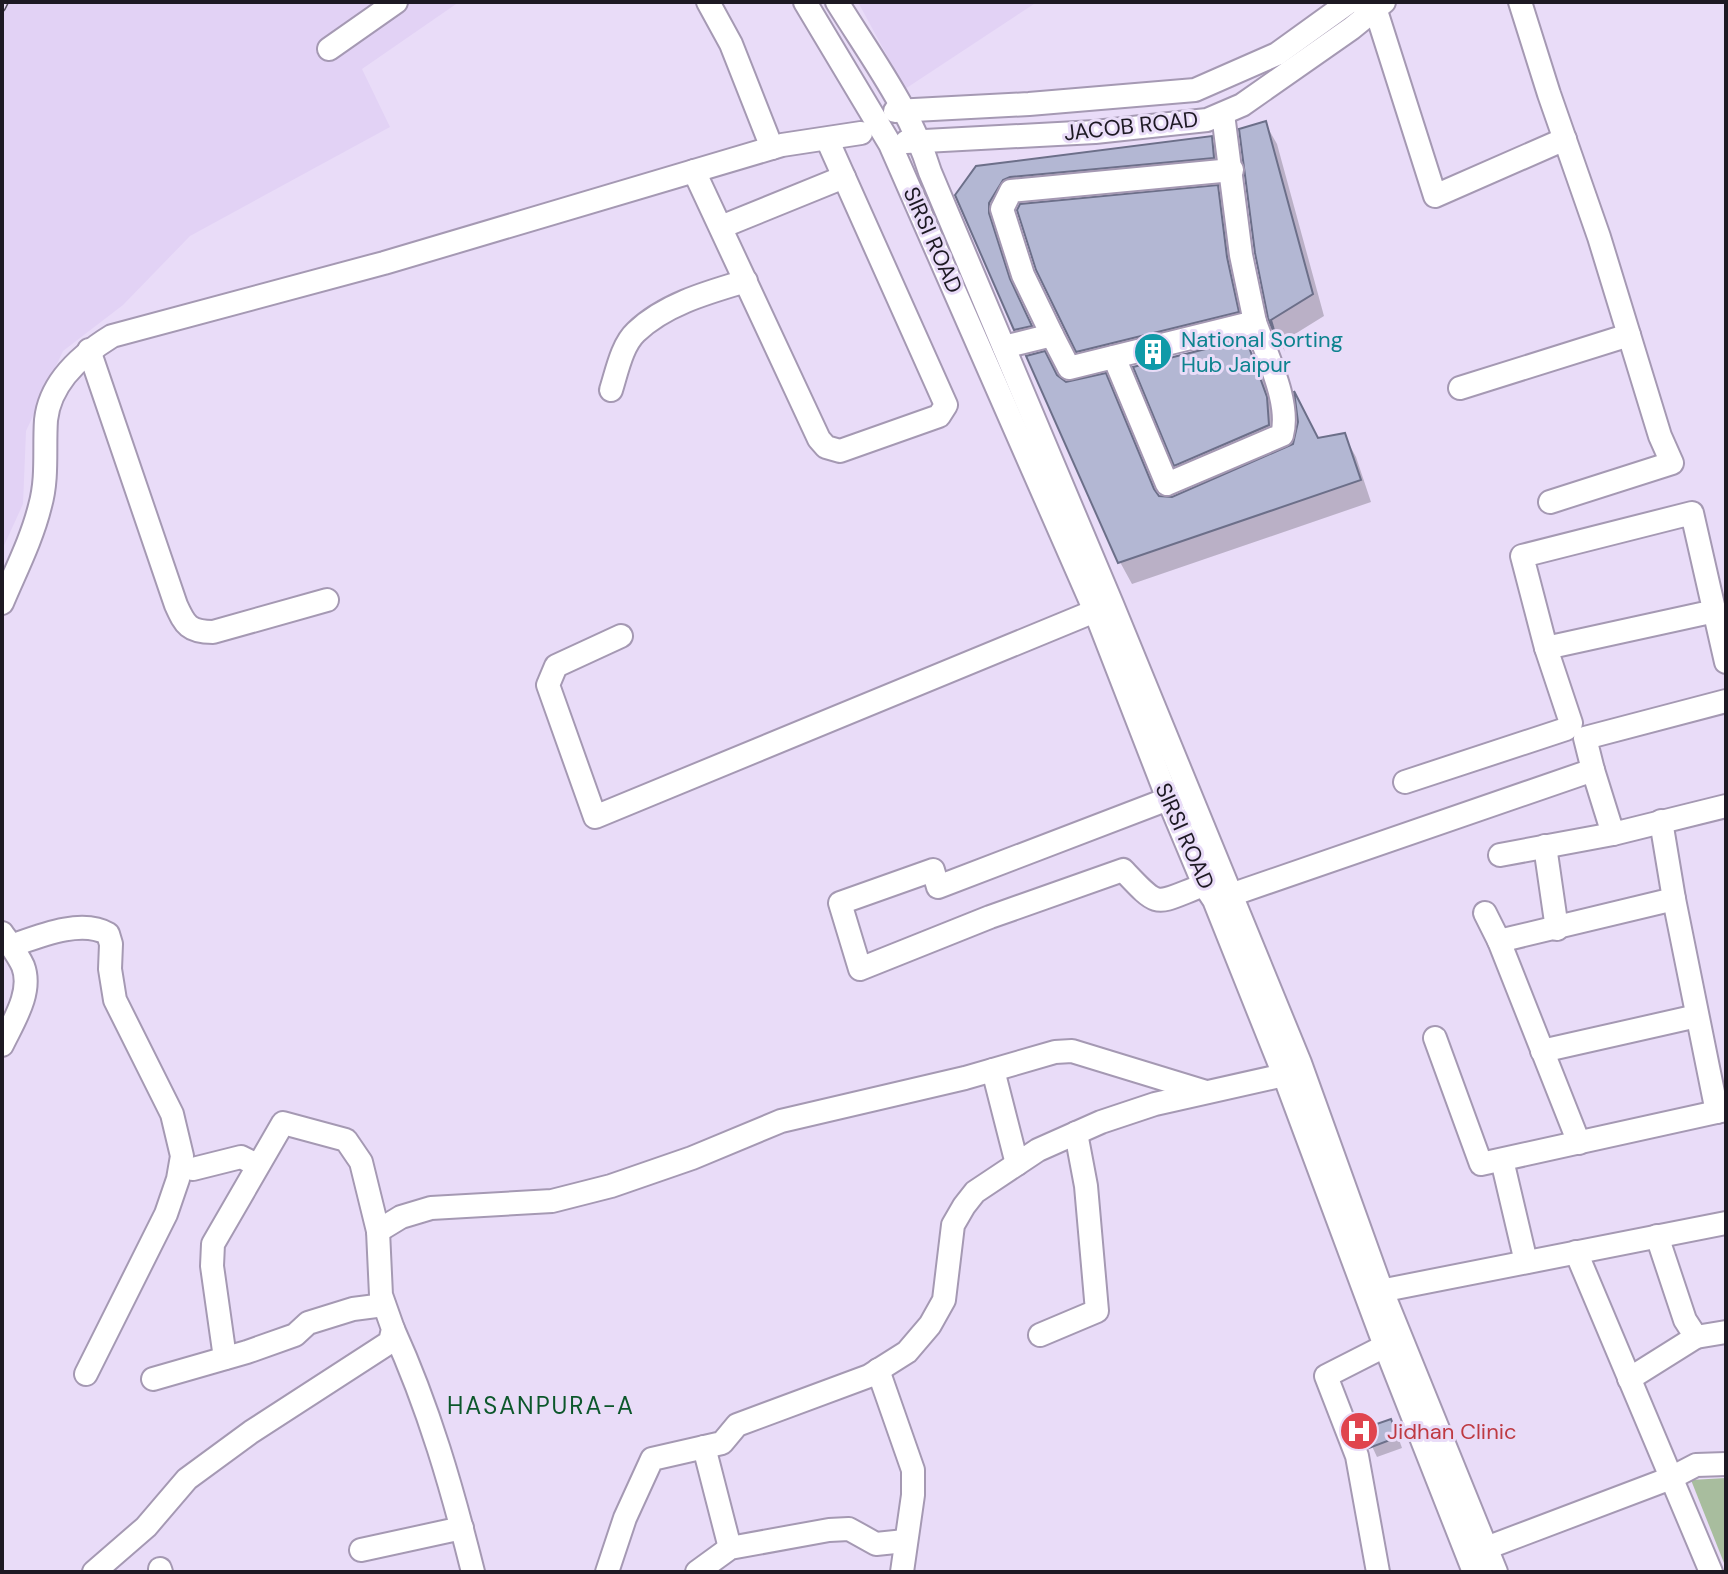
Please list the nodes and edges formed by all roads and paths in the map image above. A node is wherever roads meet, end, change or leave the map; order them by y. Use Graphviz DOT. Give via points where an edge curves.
graph roads {
  1 [pos="396,2"];
  2 [pos="708,2"];
  3 [pos="805,2"];
  4 [pos="837,2"];
  5 [pos="1349,2"];
  6 [pos="1520,2"];
  7 [pos="1372,6"];
  8 [pos="329,49"];
  9 [pos="905,111"];
  10 [pos="1223,114"];
  11 [pos="865,123"];
  12 [pos="827,139"];
  13 [pos="920,139"];
  14 [pos="1565,139"];
  15 [pos="890,144"];
  16 [pos="772,148"];
  17 [pos="1232,170"];
  18 [pos="694,171"];
  19 [pos="844,177"];
  20 [pos="721,227"];
  21 [pos="746,281"];
  22 [pos="1255,322"];
  23 [pos="1052,335"];
  24 [pos="1629,335"];
  25 [pos="1004,347"];
  26 [pos="89,350"];
  27 [pos="1114,357"];
  28 [pos="1460,388"];
  29 [pos="611,390"];
  30 [pos="1550,502"];
  31 [pos="327,600"];
  32 [pos="2,603"];
  33 [pos="1104,607"];
  34 [pos="1719,618"];
  35 [pos="621,636"];
  36 [pos="1546,648"];
  37 [pos="1726,662"];
  38 [pos="1726,701"];
  39 [pos="1578,731"];
  40 [pos="1593,770"];
  41 [pos="1405,782"];
  42 [pos="1168,799"];
  43 [pos="1726,806"];
  44 [pos="1661,821"];
  45 [pos="1613,834"];
  46 [pos="1545,846"];
  47 [pos="1500,855"];
  48 [pos="1216,893"];
  49 [pos="1674,899"];
  50 [pos="1485,913"];
  51 [pos="1557,929"];
  52 [pos="6,940"];
  53 [pos="1499,941"];
  54 [pos="1697,1016"];
  55 [pos="1435,1038"];
  56 [pos="2,1045"];
  57 [pos="1542,1051"];
  58 [pos="993,1070"];
  59 [pos="1284,1075"];
  60 [pos="1208,1093"];
  61 [pos="1722,1111"];
  62 [pos="1076,1133"];
  63 [pos="1579,1143"];
  64 [pos="1502,1160"];
  65 [pos="1017,1164"];
  66 [pos="257,1165"];
  67 [pos="193,1169"];
  68 [pos="1726,1223"];
  69 [pos="378,1231"];
  70 [pos="1657,1236"];
  71 [pos="1576,1252"];
  72 [pos="1526,1262"];
  73 [pos="1374,1292"];
  74 [pos="384,1305"];
  75 [pos="393,1329"];
  76 [pos="1726,1332"];
  77 [pos="1040,1335"];
  78 [pos="1696,1337"];
  79 [pos="1385,1346"];
  80 [pos="225,1358"];
  81 [pos="878,1370"];
  82 [pos="86,1374"];
  83 [pos="153,1379"];
  84 [pos="1629,1379"];
  85 [pos="704,1447"];
  86 [pos="1726,1464"];
  87 [pos="1671,1478"];
  88 [pos="462,1528"];
  89 [pos="905,1541"];
  90 [pos="730,1548"];
  91 [pos="361,1550"];
  92 [pos="1476,1558"];
  93 [pos="94,1572"];
  94 [pos="473,1572"];
  95 [pos="607,1572"];
  96 [pos="697,1572"];
  97 [pos="902,1572"];
  98 [pos="1378,1572"];
  99 [pos="1496,1572"];
  100 [pos="1711,1572"];
  1 -- 8 [label="street"];
  2 -- 16 [label="street" via="731,44"];
  3 -- 11 [label="street"];
  4 -- 9 [label="street, SIRSI ROAD"];
  5 -- 9 [label="street, JACOB ROAD" via="1277,54 1195,90"];
  6 -- 14 [label="street"];
  7 -- 10 [label="street, JACOB ROAD"];
  7 -- 14 [label="street" via="1435,196"];
  9 -- 11 [label="street, JACOB ROAD"];
  9 -- 13 [label="street, SIRSI ROAD"];
  10 -- 13 [label="street, JACOB ROAD" via="1110,131"];
  10 -- 17 [label="street"];
  11 -- 12 [label="street, JACOB ROAD"];
  11 -- 15 [label="street"];
  12 -- 16 [label="street, JACOB ROAD"];
  12 -- 19 [label="street"];
  13 -- 15 [label="street, JACOB ROAD"];
  13 -- 25 [label="street, SIRSI ROAD"];
  14 -- 24 [label="street"];
  15 -- 33 [label="street, SIRSI ROAD"];
  16 -- 18 [label="street, JACOB ROAD"];
  17 -- 22 [label="street"];
  17 -- 23 [label="street" via="1011,191 1002,209 1023,275"];
  18 -- 20 [label="street"];
  18 -- 26 [label="street, JACOB ROAD" via="112,336"];
  19 -- 20 [label="street"];
  19 -- 21 [label="street" via="941,388 946,405 939,416 840,451 826,447"];
  20 -- 21 [label="street"];
  21 -- 29 [label="street" via="689,301 635,333"];
  22 -- 27 [label="street"];
  22 -- 27 [label="street" via="1283,404 1282,435 1167,484"];
  23 -- 25 [label="street"];
  23 -- 27 [label="street" via="1069,368"];
  24 -- 28 [label="street"];
  24 -- 30 [label="street" via="1672,463"];
  25 -- 33 [label="street, SIRSI ROAD"];
  26 -- 31 [label="street" via="176,605 188,626 213,632"];
  26 -- 32 [label="street" via="61,380 47,417 40,508"];
  33 -- 35 [label="street" via="595,817 548,685 556,666"];
  33 -- 42 [label="street, SIRSI ROAD"];
  33 -- 48 [label="street, SIRSI ROAD"];
  34 -- 36 [label="street"];
  34 -- 36 [label="street" via="1692,513 1522,556"];
  34 -- 37 [label="street"];
  36 -- 39 [label="street"];
  38 -- 39 [label="street"];
  39 -- 40 [label="street"];
  39 -- 41 [label="street" via="1566,729"];
  40 -- 45 [label="street"];
  40 -- 48 [label="street"];
  42 -- 48 [label="street, SIRSI ROAD"];
  42 -- 48 [label="street" via="938,887 933,870 840,903 860,969 1123,870 1154,900"];
  43 -- 44 [label="street"];
  44 -- 45 [label="street"];
  44 -- 49 [label="street"];
  45 -- 46 [label="street"];
  46 -- 47 [label="street"];
  46 -- 51 [label="street"];
  48 -- 59 [label="street, SIRSI ROAD"];
  48 -- 73 [label="street, SIRSI ROAD" via="1300,1063"];
  49 -- 51 [label="street"];
  49 -- 54 [label="street"];
  50 -- 53 [label="street"];
  51 -- 53 [label="street"];
  52 -- 56 [label="street" via="23,966 26,983"];
  52 -- 82 [label="street" via="53,931 97,929 108,934 115,1000 179,1134 182,1156 166,1214"];
  53 -- 57 [label="street"];
  54 -- 57 [label="street"];
  54 -- 61 [label="street"];
  55 -- 64 [label="street" via="1481,1164"];
  57 -- 63 [label="street"];
  58 -- 60 [label="street" via="1072,1051"];
  58 -- 65 [label="street"];
  58 -- 69 [label="street" via="781,1121 611,1186 552,1201 431,1208"];
  59 -- 60 [label="street"];
  59 -- 73 [label="street, SIRSI ROAD"];
  60 -- 62 [label="street" via="1155,1104"];
  61 -- 63 [label="street"];
  62 -- 65 [label="street"];
  62 -- 77 [label="street" via="1097,1311"];
  63 -- 64 [label="street"];
  64 -- 72 [label="street"];
  65 -- 81 [label="street" via="975,1192 964,1206 953,1225 944,1300 907,1352"];
  66 -- 67 [label="street" via="241,1157"];
  66 -- 69 [label="street" via="283,1123 346,1140 361,1162"];
  66 -- 80 [label="street" via="213,1244"];
  68 -- 70 [label="street"];
  69 -- 74 [label="street"];
  70 -- 71 [label="street"];
  70 -- 78 [label="street" via="1685,1320"];
  71 -- 72 [label="street"];
  71 -- 84 [label="street"];
  72 -- 73 [label="street"];
  73 -- 79 [label="street, SIRSI ROAD"];
  73 -- 92 [label="street, SIRSI ROAD"];
  74 -- 75 [label="street"];
  74 -- 80 [label="street" via="308,1323 295,1335"];
  75 -- 88 [label="street" via="445,1463"];
  75 -- 93 [label="street" via="390,1342 187,1479 146,1527"];
  76 -- 78 [label="street"];
  78 -- 84 [label="street"];
  79 -- 92 [label="street, SIRSI ROAD"];
  79 -- 98 [label="street" via="1326,1376 1357,1456"];
  80 -- 83 [label="street"];
  81 -- 85 [label="street" via="737,1425 722,1443"];
  81 -- 89 [label="street" via="913,1470"];
  84 -- 87 [label="street"];
  85 -- 90 [label="street"];
  85 -- 95 [label="street" via="652,1459"];
  86 -- 87 [label="street" via="1696,1465"];
  87 -- 92 [label="street"];
  87 -- 100 [label="street"];
  88 -- 91 [label="street"];
  88 -- 94 [label="street"];
  89 -- 90 [label="street" via="876,1544 849,1529"];
  89 -- 97 [label="street"];
  90 -- 96 [label="street"];
  92 -- 99 [label="street, SIRSI ROAD"];
}
